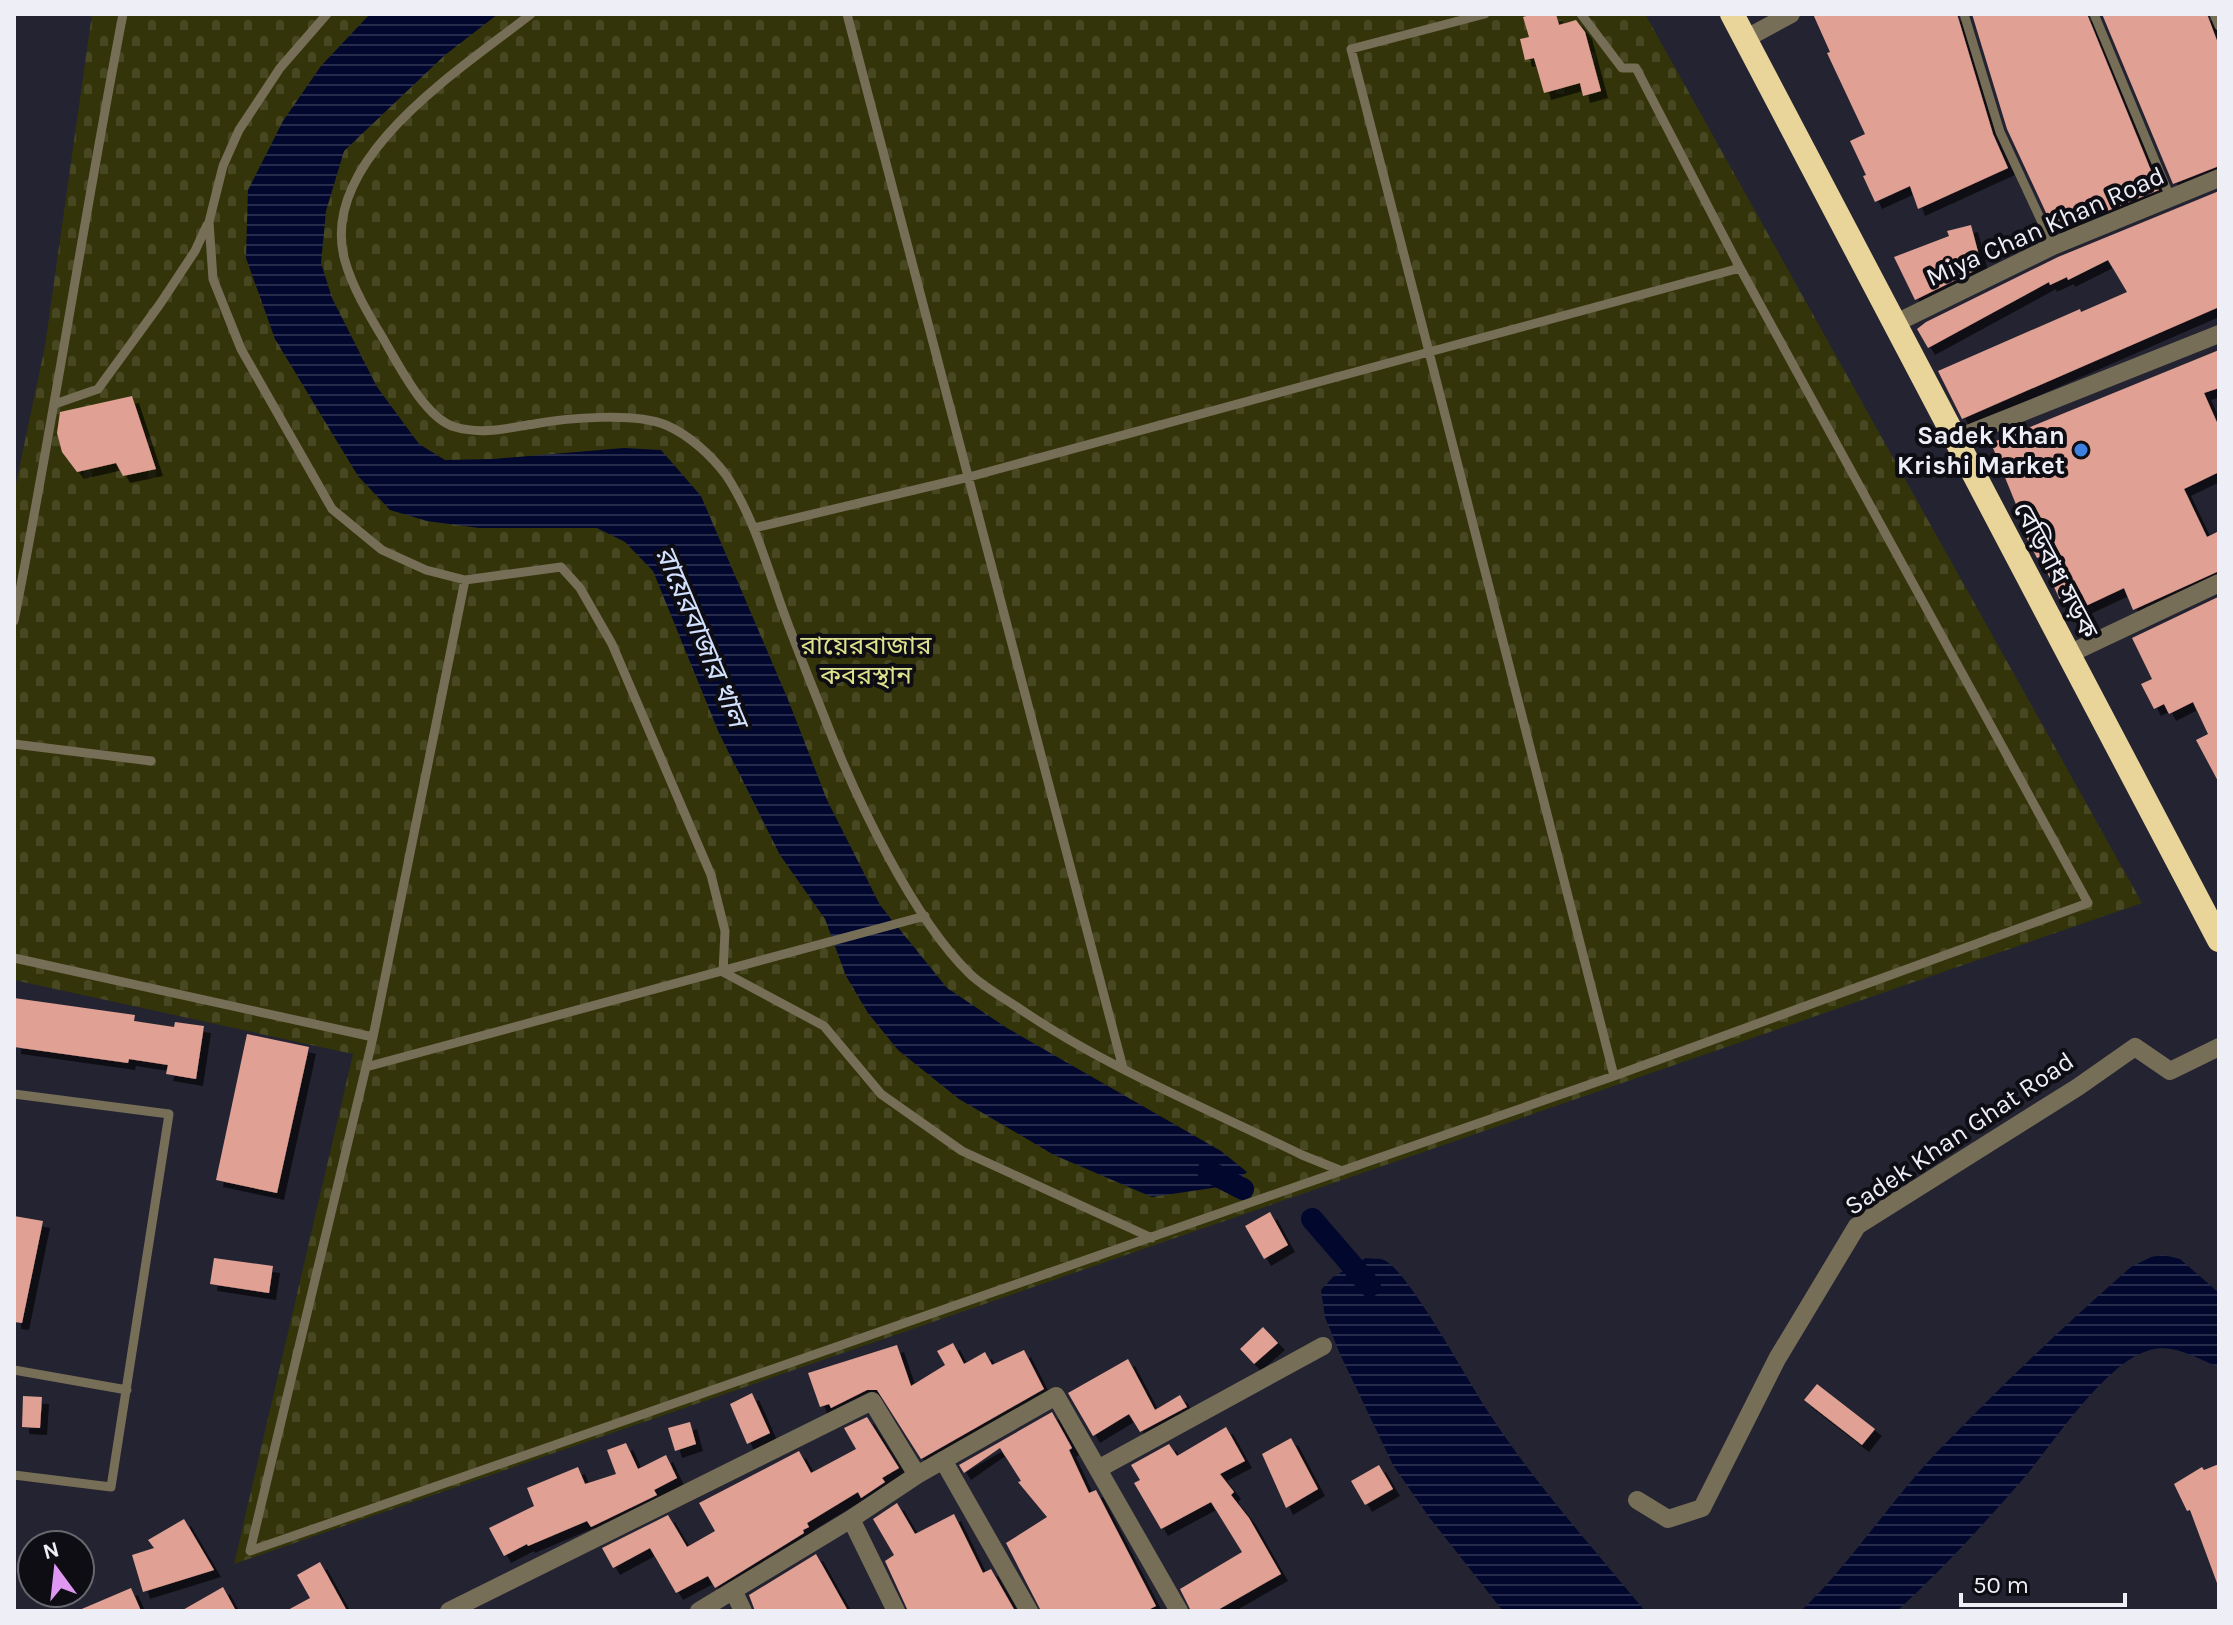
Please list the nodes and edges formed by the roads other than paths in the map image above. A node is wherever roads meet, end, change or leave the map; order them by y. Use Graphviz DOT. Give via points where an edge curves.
graph roads {
  1 [pos="123,14"];
  2 [pos="327,14"];
  3 [pos="531,14"];
  4 [pos="847,14"];
  5 [pos="1485,14"];
  6 [pos="1581,14"];
  7 [pos="1732,14"];
  8 [pos="1791,14"];
  9 [pos="1964,14"];
  10 [pos="2094,14"];
  11 [pos="2214,14"];
  12 [pos="2219,26"];
  13 [pos="1745,39"];
  14 [pos="2219,178"];
  15 [pos="2170,197"];
  16 [pos="209,222"];
  17 [pos="2053,246"];
  18 [pos="1740,268"];
  19 [pos="1894,324"];
  20 [pos="2219,334"];
  21 [pos="1429,352"];
  22 [pos="55,404"];
  23 [pos="1955,439"];
  24 [pos="969,477"];
  25 [pos="754,528"];
  26 [pos="465,580"];
  27 [pos="2219,583"];
  28 [pos="14,621"];
  29 [pos="2069,654"];
  30 [pos="14,744"];
  31 [pos="151,761"];
  32 [pos="925,916"];
  33 [pos="2217,929"];
  34 [pos="14,958"];
  35 [pos="723,972"];
  36 [pos="373,1037"];
  37 [pos="2219,1047"];
  38 [pos="366,1067"];
  39 [pos="1123,1068"];
  40 [pos="1614,1076"];
  41 [pos="14,1094"];
  42 [pos="1342,1171"];
  43 [pos="1152,1238"];
  44 [pos="1323,1346"];
  45 [pos="14,1370"];
  46 [pos="127,1390"];
  47 [pos="943,1460"];
  48 [pos="1098,1469"];
  49 [pos="14,1475"];
  50 [pos="917,1475"];
  51 [pos="1637,1500"];
  52 [pos="851,1519"];
  53 [pos="734,1592"];
  54 [pos="449,1611"];
  55 [pos="699,1611"];
  56 [pos="743,1611"];
  57 [pos="896,1611"];
  58 [pos="1029,1611"];
  59 [pos="1179,1611"];
  1 -- 22 [label="lane"];
  2 -- 16 [label="lane" via="280,68 239,130 223,166"];
  3 -- 25 [label="lane" via="411,110 371,152 349,192 342,222 344,258 364,307 430,410 451,426 482,432 595,418 662,423 693,440 725,474"];
  4 -- 24 [label="lane"];
  5 -- 21 [label="lane" via="1351,49"];
  6 -- 18 [label="lane" via="1622,68 1636,68"];
  7 -- 13 [label="highway, বেড়িবাধ সড়ক"];
  8 -- 13 [label="street"];
  9 -- 17 [label="lane" via="2000,132"];
  10 -- 15 [label="lane"];
  11 -- 12 [label="lane"];
  13 -- 19 [label="highway, বেড়িবাধ সড়ক"];
  14 -- 15 [label="street, Miya Chan Khan Road"];
  15 -- 17 [label="street, Miya Chan Khan Road"];
  16 -- 22 [label="lane" via="160,304 98,389"];
  16 -- 26 [label="lane" via="213,279 241,349 332,509 382,550"];
  17 -- 19 [label="street, Miya Chan Khan Road"];
  18 -- 21 [label="lane"];
  18 -- 40 [label="lane" via="2088,903"];
  19 -- 23 [label="highway, বেড়িবাধ সড়ক"];
  20 -- 23 [label="street"];
  21 -- 24 [label="lane"];
  21 -- 40 [label="lane"];
  22 -- 28 [label="lane"];
  23 -- 29 [label="highway, বেড়িবাধ সড়ক"];
  24 -- 25 [label="lane"];
  24 -- 39 [label="lane"];
  25 -- 32 [label="lane" via="847,774"];
  26 -- 35 [label="lane" via="561,567 580,588 612,644 711,875 725,931"];
  26 -- 36 [label="lane"];
  27 -- 29 [label="street"];
  29 -- 33 [label="highway, বেড়িবাধ সড়ক"];
  30 -- 31 [label="lane"];
  32 -- 35 [label="lane"];
  32 -- 39 [label="lane" via="972,976 1059,1035"];
  34 -- 36 [label="lane"];
  35 -- 38 [label="lane"];
  35 -- 43 [label="lane" via="824,1026 881,1094 962,1151"];
  36 -- 38 [label="lane"];
  37 -- 51 [label="street, Sadek Khan Ghat Road" via="2170,1071 2135,1047 1857,1226 1777,1359 1702,1508 1668,1519"];
  38 -- 43 [label="lane" via="250,1551"];
  39 -- 42 [label="lane"];
  40 -- 42 [label="lane"];
  41 -- 46 [label="lane" via="169,1114"];
  42 -- 43 [label="lane"];
  44 -- 48 [label="street"];
  45 -- 46 [label="lane"];
  46 -- 49 [label="lane" via="111,1487"];
  47 -- 48 [label="street" via="1056,1396"];
  47 -- 50 [label="street"];
  47 -- 58 [label="street"];
  48 -- 59 [label="street"];
  50 -- 52 [label="street"];
  50 -- 54 [label="street" via="872,1401"];
  52 -- 53 [label="street"];
  52 -- 57 [label="street"];
  53 -- 55 [label="street"];
  53 -- 56 [label="street"];
}
